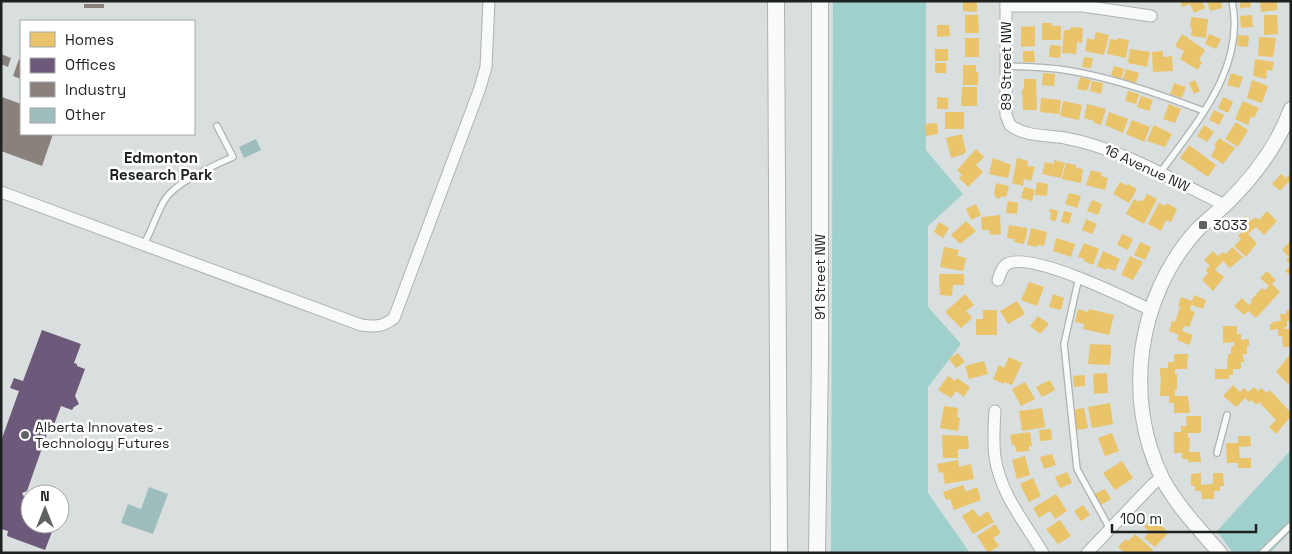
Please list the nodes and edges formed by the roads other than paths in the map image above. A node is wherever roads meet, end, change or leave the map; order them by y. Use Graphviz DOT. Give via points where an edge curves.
graph roads {
  1 [pos="490,1"];
  2 [pos="776,1"];
  3 [pos="820,1"];
  4 [pos="1232,1"];
  5 [pos="1006,4"];
  6 [pos="1151,16"];
  7 [pos="1006,66"];
  8 [pos="1291,109"];
  9 [pos="1204,111"];
  10 [pos="218,126"];
  11 [pos="1010,126"];
  12 [pos="1160,173"];
  13 [pos="1,192"];
  14 [pos="1224,205"];
  15 [pos="144,244"];
  16 [pos="1079,277"];
  17 [pos="998,280"];
  18 [pos="1151,310"];
  19 [pos="995,411"];
  20 [pos="1227,415"];
  21 [pos="1217,453"];
  22 [pos="1162,478"];
  23 [pos="1291,525"];
  24 [pos="1110,529"];
  25 [pos="779,553"];
  26 [pos="816,553"];
  27 [pos="1044,553"];
  28 [pos="1087,553"];
  29 [pos="1220,553"];
  30 [pos="1262,553"];
  1 -- 15 [label="street" via="486,66 480,88 394,318 386,324 374,327 361,325"];
  2 -- 25 [label="main road"];
  3 -- 26 [label="main road, 91 Street NW" via="820,358"];
  4 -- 9 [label="lane" via="1235,13 1230,62 1217,92"];
  5 -- 6 [label="street, 89 Street NW" via="1083,6"];
  5 -- 7 [label="street, 89 Street NW"];
  7 -- 9 [label="lane" via="1070,71 1138,88"];
  7 -- 11 [label="street, 89 Street NW" via="1006,115"];
  8 -- 14 [label="street" via="1262,164"];
  9 -- 12 [label="lane"];
  10 -- 15 [label="lane" via="233,156 187,180 165,200"];
  11 -- 12 [label="street, 16 Avenue NW" via="1023,133 1095,145"];
  12 -- 14 [label="street, 16 Avenue NW"];
  13 -- 15 [label="street"];
  14 -- 18 [label="street" via="1180,251"];
  16 -- 17 [label="street" via="1014,262 1003,268"];
  16 -- 18 [label="street"];
  16 -- 24 [label="lane" via="1064,344 1077,469"];
  18 -- 22 [label="street" via="1141,357 1141,400 1143,419"];
  19 -- 27 [label="street" via="995,457 1000,478 1010,500"];
  20 -- 21 [label="lane"];
  22 -- 24 [label="street"];
  22 -- 29 [label="street" via="1189,518"];
  23 -- 30 [label="lane"];
  24 -- 28 [label="street"];
}
